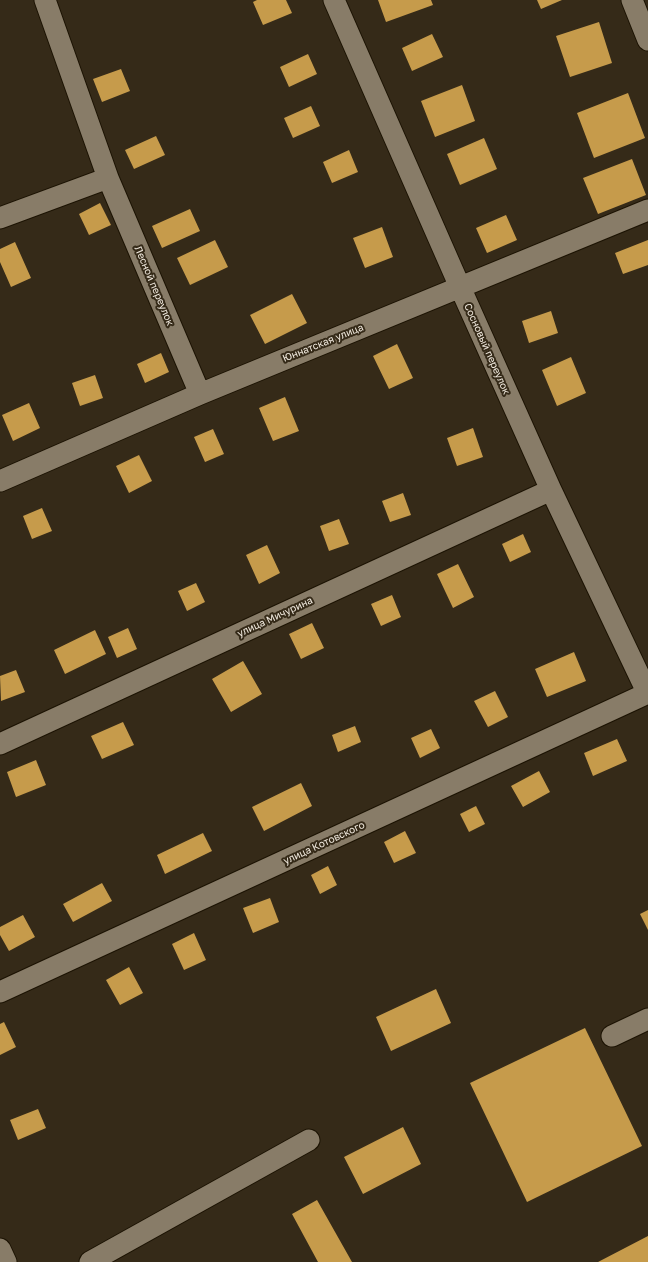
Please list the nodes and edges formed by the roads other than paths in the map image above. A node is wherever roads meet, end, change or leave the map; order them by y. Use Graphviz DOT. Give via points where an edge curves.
graph roads {
  1 [pos="46,0"];
  2 [pos="334,0"];
  3 [pos="632,0"];
  4 [pos="648,40"];
  5 [pos="108,178"];
  6 [pos="648,210"];
  7 [pos="0,218"];
  8 [pos="460,288"];
  9 [pos="200,394"];
  10 [pos="0,481"];
  11 [pos="551,490"];
  12 [pos="648,694"];
  13 [pos="0,744"];
  14 [pos="0,992"];
  15 [pos="648,1019"];
  16 [pos="612,1036"];
  17 [pos="309,1140"];
  18 [pos="0,1248"];
  19 [pos="6,1262"];
  20 [pos="90,1262"];
  1 -- 5 [label="street, Лесной переулок"];
  2 -- 8 [label="street, Сосновый переулок"];
  3 -- 4 [label="street"];
  5 -- 7 [label="street"];
  5 -- 9 [label="street, Лесной переулок"];
  6 -- 8 [label="street, Юннатская улица"];
  8 -- 9 [label="street, Юннатская улица"];
  8 -- 11 [label="street, Сосновый переулок"];
  9 -- 10 [label="street, Юннатская улица"];
  11 -- 12 [label="street, Сосновый переулок"];
  11 -- 13 [label="street, улица Мичурина"];
  12 -- 14 [label="street, улица Котовского"];
  15 -- 16 [label="street"];
  17 -- 20 [label="street"];
  18 -- 19 [label="street"];
}
